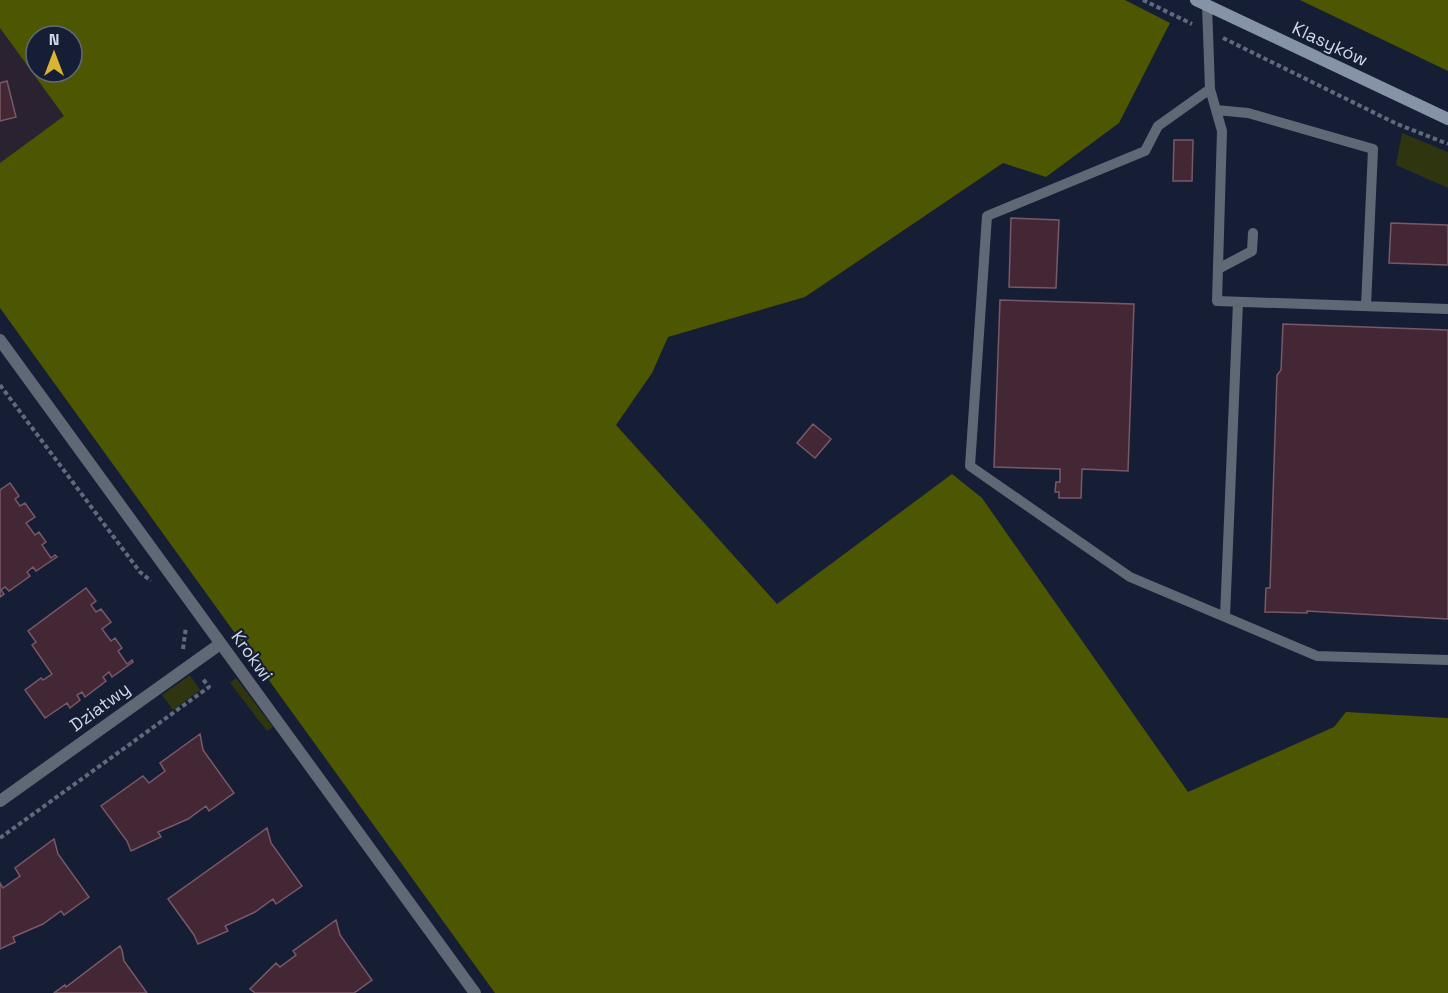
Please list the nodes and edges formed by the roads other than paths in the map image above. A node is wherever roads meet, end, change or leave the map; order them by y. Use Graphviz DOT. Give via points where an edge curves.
graph roads {
  1 [pos="1202,3"];
  2 [pos="1210,88"];
  3 [pos="1216,110"];
  4 [pos="1448,119"];
  5 [pos="1253,233"];
  6 [pos="1218,269"];
  7 [pos="1238,302"];
  8 [pos="1366,306"];
  9 [pos="1448,309"];
  10 [pos="0,340"];
  11 [pos="1225,617"];
  12 [pos="220,644"];
  13 [pos="1448,660"];
  14 [pos="0,801"];
  15 [pos="475,993"];
  1 -- 2 [label="lane" via="1208,31"];
  1 -- 4 [label="street, Klasyków"];
  2 -- 3 [label="lane"];
  2 -- 11 [label="lane" via="1158,126 1144,151 987,216 970,466 1130,577"];
  3 -- 6 [label="lane" via="1222,131"];
  3 -- 8 [label="lane" via="1248,113 1373,149"];
  5 -- 6 [label="lane" via="1252,251"];
  6 -- 7 [label="lane" via="1217,301"];
  7 -- 8 [label="lane"];
  7 -- 11 [label="lane"];
  8 -- 9 [label="lane"];
  10 -- 12 [label="street, Krokwi"];
  11 -- 13 [label="lane" via="1317,656"];
  12 -- 14 [label="street, Dziatwy"];
  12 -- 15 [label="street, Krokwi"];
}
